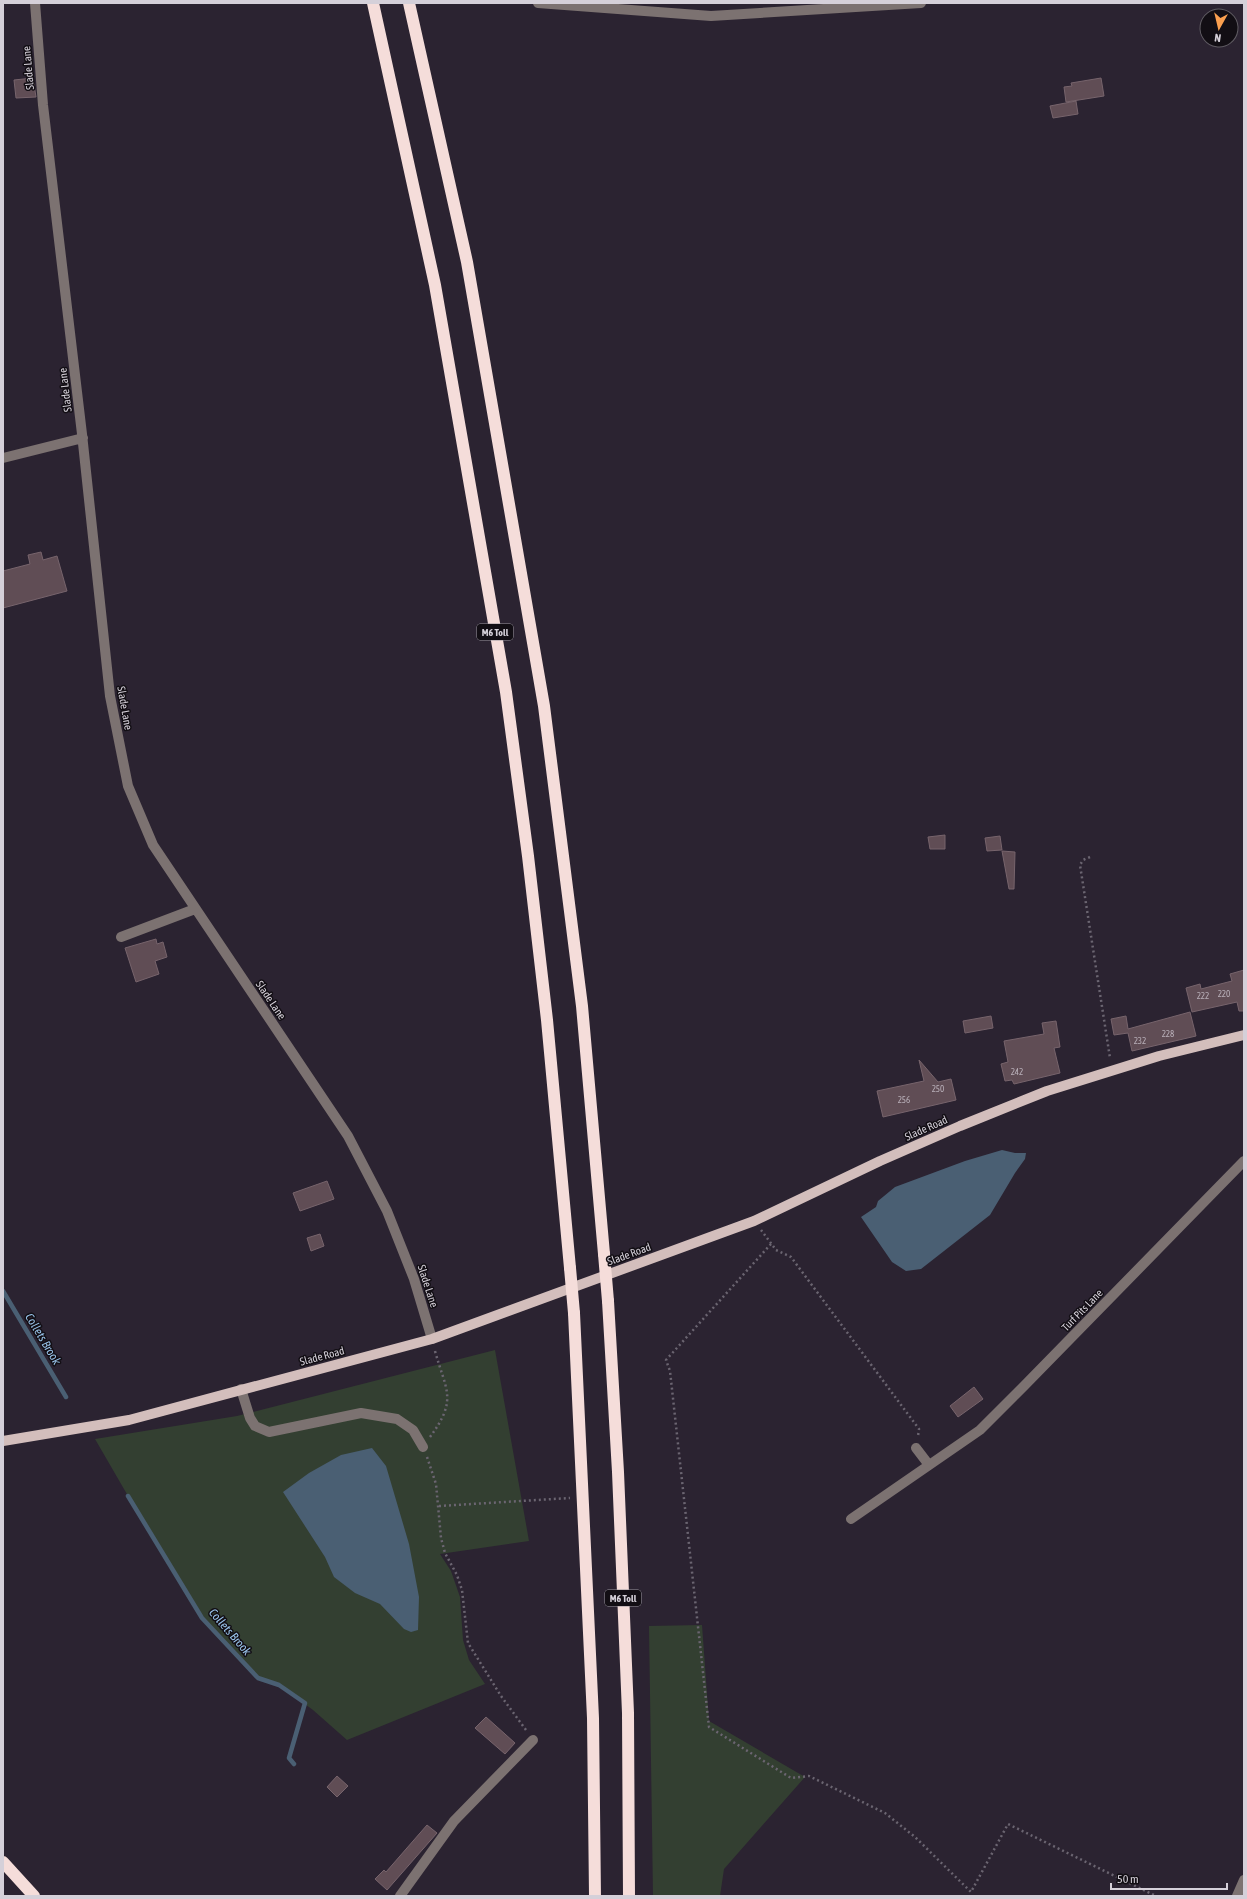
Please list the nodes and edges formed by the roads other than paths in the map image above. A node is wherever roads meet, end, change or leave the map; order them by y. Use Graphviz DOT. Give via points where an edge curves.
graph roads {
  1 [pos="35,3"];
  2 [pos="373,3"];
  3 [pos="409,3"];
  4 [pos="538,3"];
  5 [pos="921,3"];
  6 [pos="83,438"];
  7 [pos="3,458"];
  8 [pos="195,909"];
  9 [pos="121,937"];
  10 [pos="1244,1035"];
  11 [pos="1244,1161"];
  12 [pos="432,1340"];
  13 [pos="241,1389"];
  14 [pos="3,1441"];
  15 [pos="423,1447"];
  16 [pos="916,1448"];
  17 [pos="929,1465"];
  18 [pos="851,1520"];
  19 [pos="533,1740"];
  20 [pos="3,1862"];
  21 [pos="1244,1880"];
  22 [pos="34,1896"];
  23 [pos="400,1896"];
  24 [pos="595,1896"];
  25 [pos="629,1896"];
  26 [pos="1237,1896"];
  1 -- 6 [label="street, Slade Lane" via="43,105"];
  2 -- 24 [label="highway, M6 Toll, bridge" via="435,285 506,692 529,864 547,1020 574,1313 593,1718"];
  3 -- 25 [label="highway, M6 Toll, bridge" via="467,262 544,706 582,1006 608,1301 619,1480 628,1713"];
  4 -- 5 [label="street" via="711,16"];
  6 -- 7 [label="street"];
  6 -- 8 [label="street, Slade Lane" via="110,696 128,786 153,845"];
  8 -- 9 [label="street"];
  8 -- 12 [label="street, Slade Lane" via="348,1136 387,1211 414,1279"];
  10 -- 12 [label="main road, Slade Road" via="1159,1056 1047,1091 880,1161 754,1221"];
  11 -- 17 [label="street, Turf Pits Lane" via="985,1424"];
  12 -- 13 [label="main road, Slade Road"];
  13 -- 14 [label="main road, Slade Road" via="129,1420"];
  13 -- 15 [label="street" via="255,1426 269,1432 361,1413 397,1419 413,1430"];
  16 -- 17 [label="street"];
  17 -- 18 [label="street, Turf Pits Lane"];
  19 -- 23 [label="street" via="454,1821"];
  20 -- 22 [label="highway"];
  21 -- 26 [label="street"];
}
